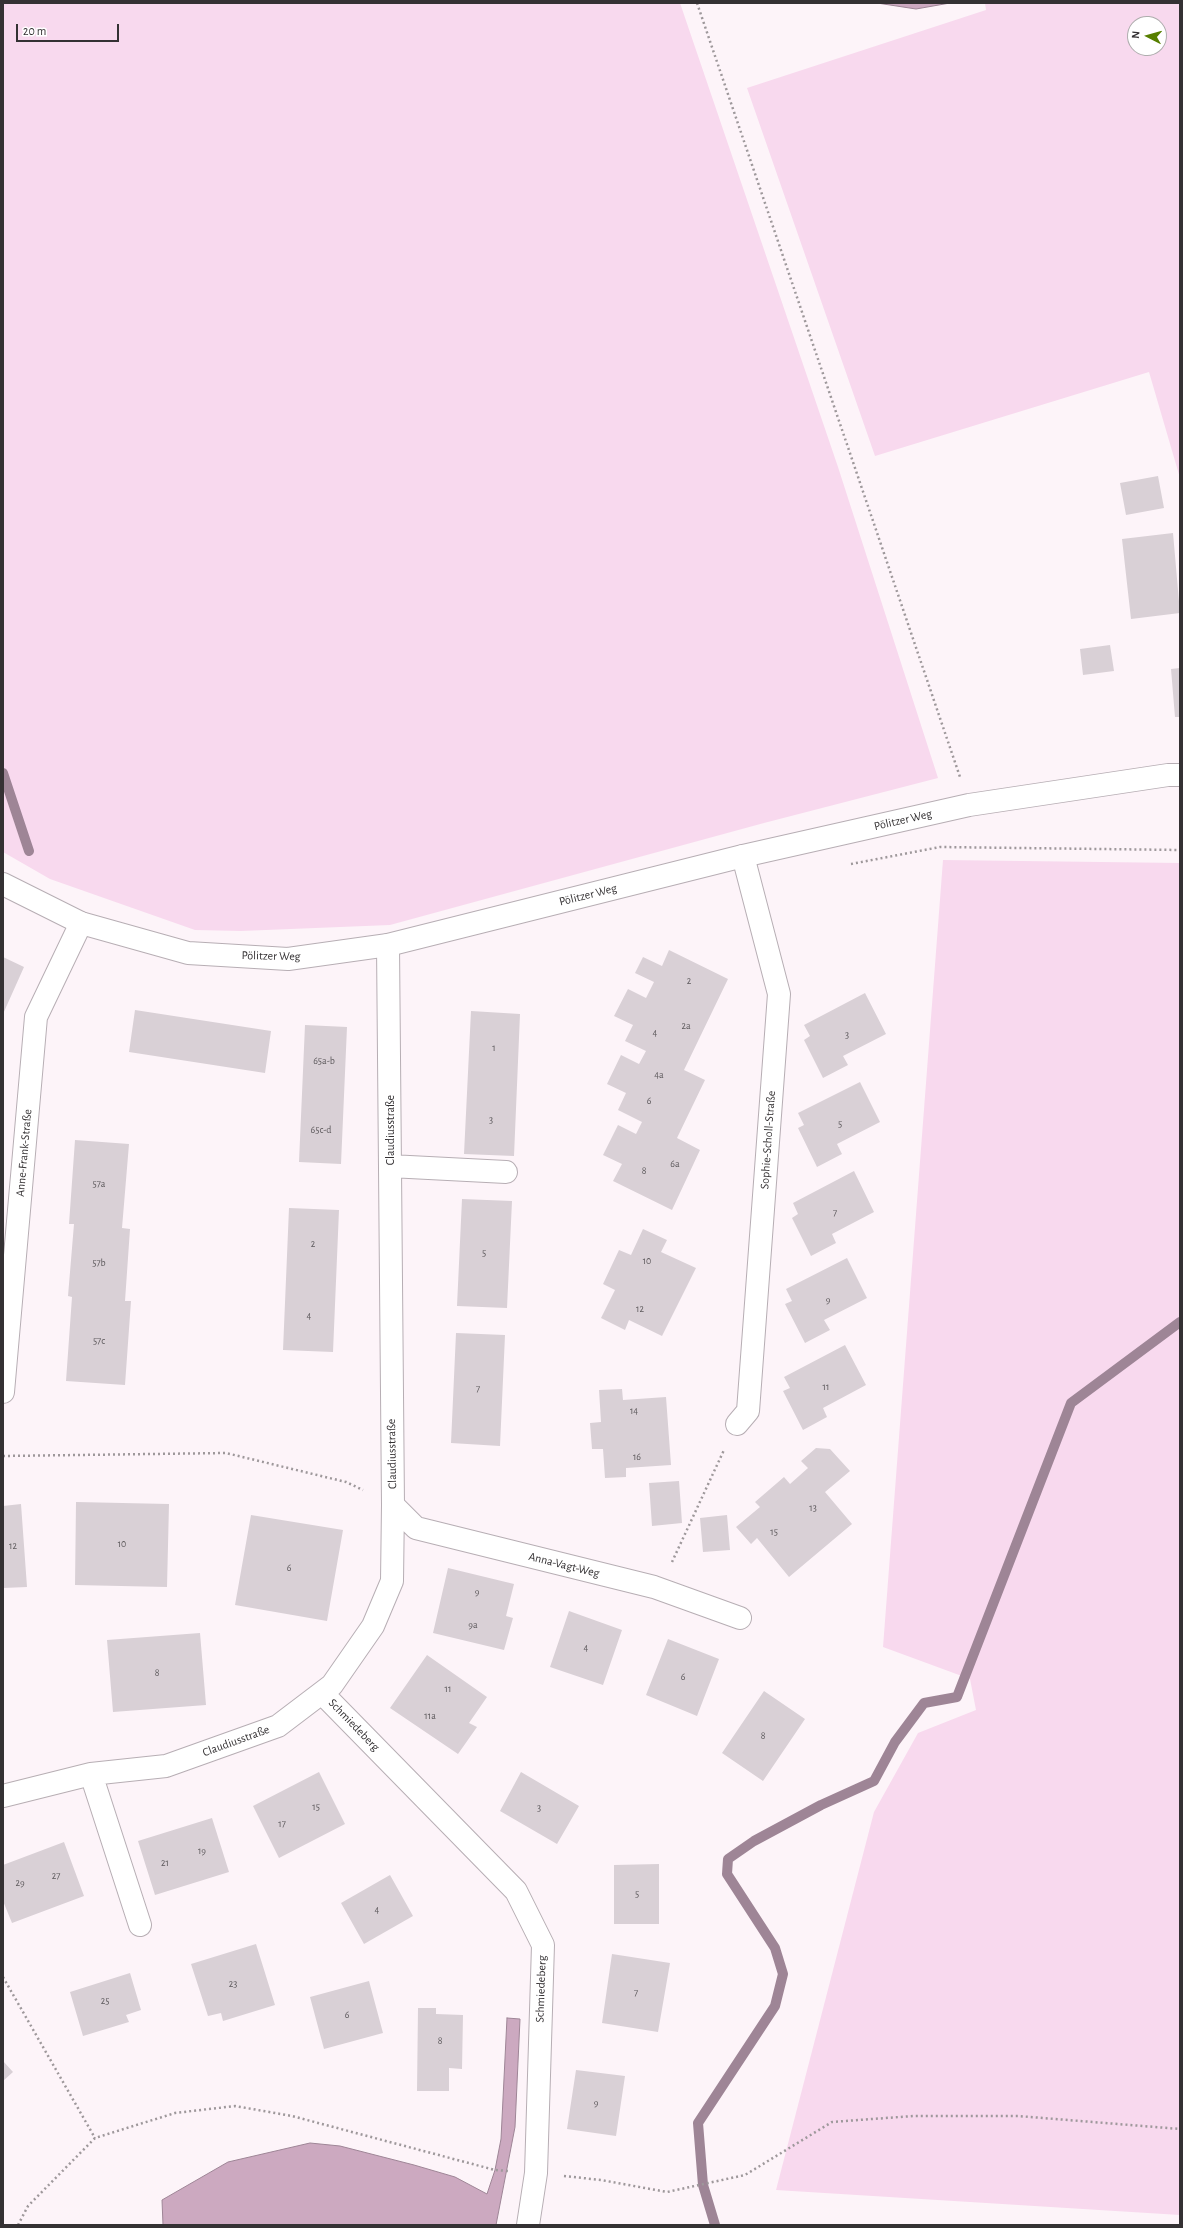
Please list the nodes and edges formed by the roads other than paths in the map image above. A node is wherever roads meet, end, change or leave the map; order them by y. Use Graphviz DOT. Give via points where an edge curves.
graph roads {
  1 [pos="1180,776"];
  2 [pos="743,856"];
  3 [pos="3,884"];
  4 [pos="81,923"];
  5 [pos="388,945"];
  6 [pos="390,1166"];
  7 [pos="506,1172"];
  8 [pos="3,1392"];
  9 [pos="737,1424"];
  10 [pos="393,1505"];
  11 [pos="740,1618"];
  12 [pos="322,1693"];
  13 [pos="91,1774"];
  14 [pos="3,1796"];
  15 [pos="140,1925"];
  16 [pos="528,2225"];
  1 -- 2 [label="street, Pölitzer Weg" via="1168,775 969,805"];
  2 -- 5 [label="street, Pölitzer Weg"];
  2 -- 9 [label="street, Sophie-Scholl-Straße" via="779,994 748,1411"];
  3 -- 4 [label="street, Pölitzer Weg"];
  4 -- 5 [label="street, Pölitzer Weg" via="188,953 288,959"];
  4 -- 8 [label="street, Anne-Frank-Straße" via="36,1017"];
  5 -- 6 [label="street, Claudiusstraße"];
  6 -- 7 [label="street"];
  6 -- 10 [label="street, Claudiusstraße"];
  10 -- 11 [label="street, Anna-Vagt-Weg" via="416,1528 660,1590"];
  10 -- 12 [label="street, Claudiusstraße" via="392,1581 373,1626 332,1685"];
  12 -- 13 [label="street, Claudiusstraße" via="278,1726 166,1766"];
  12 -- 16 [label="street, Schmiedeberg" via="516,1891 542,1945 536,2173"];
  13 -- 14 [label="street, Claudiusstraße"];
  13 -- 15 [label="street"];
}
